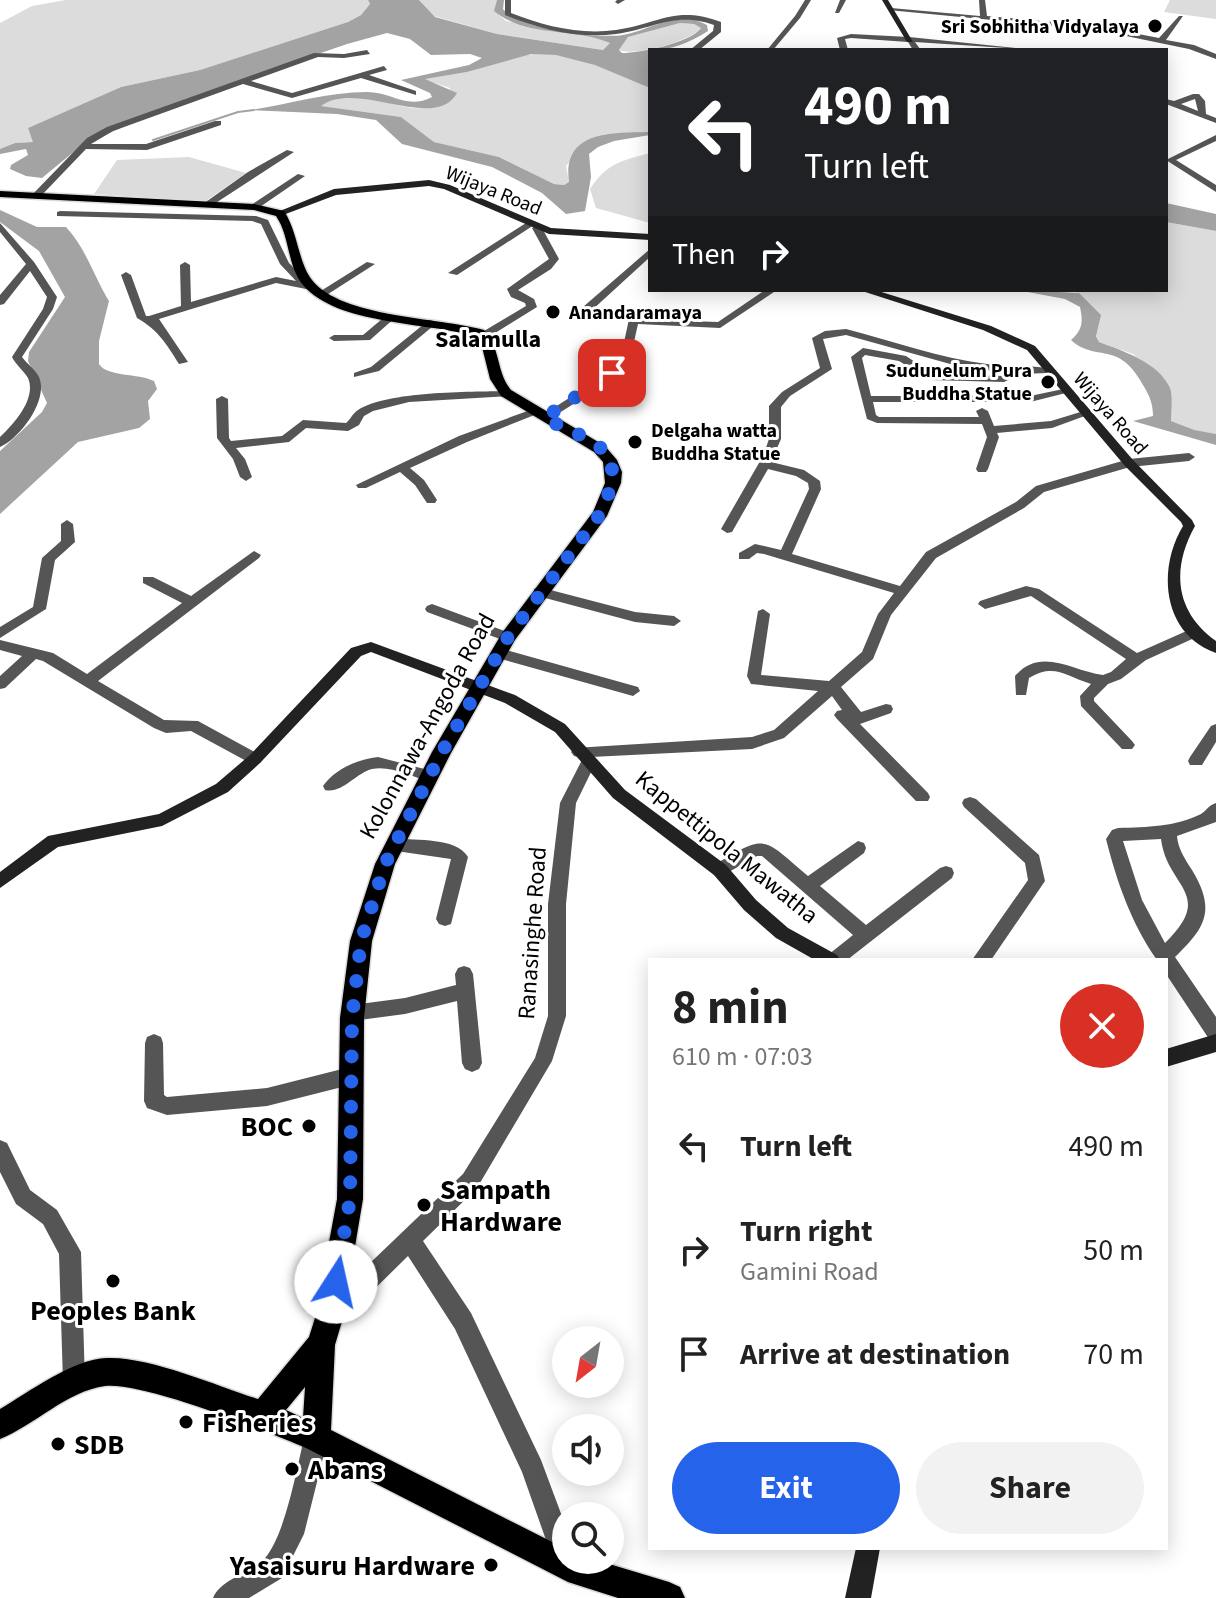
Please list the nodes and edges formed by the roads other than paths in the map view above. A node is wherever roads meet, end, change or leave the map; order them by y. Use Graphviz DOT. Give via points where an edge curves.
graph roads {
  1 [pos="508,0"];
  2 [pos="808,0"];
  3 [pos="843,0"];
  4 [pos="885,0"];
  5 [pos="983,0"];
  6 [pos="891,10"];
  7 [pos="837,12"];
  8 [pos="979,16"];
  9 [pos="1181,17"];
  10 [pos="1008,19"];
  11 [pos="1009,30"];
  12 [pos="1162,40"];
  13 [pos="912,44"];
  14 [pos="979,47"];
  15 [pos="697,48"];
  16 [pos="771,48"];
  17 [pos="844,48"];
  18 [pos="367,52"];
  19 [pos="1216,57"];
  20 [pos="384,68"];
  21 [pos="358,74"];
  22 [pos="245,82"];
  23 [pos="413,93"];
  24 [pos="1169,104"];
  25 [pos="1202,114"];
  26 [pos="1216,121"];
  27 [pos="218,123"];
  28 [pos="1216,138"];
  29 [pos="85,146"];
  30 [pos="290,152"];
  31 [pos="301,176"];
  32 [pos="1216,189"];
  33 [pos="0,194"];
  34 [pos="36,196"];
  35 [pos="208,204"];
  36 [pos="254,207"];
  37 [pos="280,213"];
  38 [pos="60,214"];
  39 [pos="0,226"];
  40 [pos="533,226"];
  41 [pos="648,237"];
  42 [pos="648,254"];
  43 [pos="31,264"];
  44 [pos="370,264"];
  45 [pos="185,265"];
  46 [pos="453,273"];
  47 [pos="126,275"];
  48 [pos="314,290"];
  49 [pos="769,292"];
  50 [pos="870,292"];
  51 [pos="0,302"];
  52 [pos="186,306"];
  53 [pos="587,309"];
  54 [pos="392,316"];
  55 [pos="152,320"];
  56 [pos="433,322"];
  57 [pos="483,336"];
  58 [pos="334,338"];
  59 [pos="872,338"];
  60 [pos="863,351"];
  61 [pos="183,362"];
  62 [pos="1049,370"];
  63 [pos="358,375"];
  64 [pos="966,377"];
  65 [pos="1005,379"];
  66 [pos="1068,391"];
  67 [pos="506,394"];
  68 [pos="222,399"];
  69 [pos="866,399"];
  70 [pos="977,399"];
  71 [pos="1087,413"];
  72 [pos="538,415"];
  73 [pos="988,425"];
  74 [pos="0,443"];
  75 [pos="226,445"];
  76 [pos="1189,457"];
  77 [pos="1129,463"];
  78 [pos="764,464"];
  79 [pos="402,467"];
  80 [pos="982,469"];
  81 [pos="246,477"];
  82 [pos="362,485"];
  83 [pos="431,500"];
  84 [pos="67,524"];
  85 [pos="727,529"];
  86 [pos="254,555"];
  87 [pos="785,555"];
  88 [pos="744,556"];
  89 [pos="148,580"];
  90 [pos="902,591"];
  91 [pos="539,592"];
  92 [pos="192,602"];
  93 [pos="985,604"];
  94 [pos="432,609"];
  95 [pos="763,614"];
  96 [pos="674,621"];
  97 [pos="1196,632"];
  98 [pos="0,633"];
  99 [pos="0,645"];
  100 [pos="503,645"];
  101 [pos="1216,648"];
  102 [pos="32,655"];
  103 [pos="1136,659"];
  104 [pos="1104,680"];
  105 [pos="88,681"];
  106 [pos="0,684"];
  107 [pos="478,687"];
  108 [pos="633,691"];
  109 [pos="828,691"];
  110 [pos="1021,691"];
  111 [pos="886,709"];
  112 [pos="1216,730"];
  113 [pos="1127,745"];
  114 [pos="583,757"];
  115 [pos="255,759"];
  116 [pos="1196,761"];
  117 [pos="430,776"];
  118 [pos="331,786"];
  119 [pos="922,797"];
  120 [pos="970,803"];
  121 [pos="1216,809"];
  122 [pos="1169,832"];
  123 [pos="395,845"];
  124 [pos="858,848"];
  125 [pos="720,870"];
  126 [pos="946,873"];
  127 [pos="0,881"];
  128 [pos="808,886"];
  129 [pos="445,919"];
  130 [pos="866,936"];
  131 [pos="1164,956"];
  132 [pos="829,958"];
  133 [pos="836,958"];
  134 [pos="982,958"];
  135 [pos="1168,962"];
  136 [pos="352,1013"];
  137 [pos="1216,1033"];
  138 [pos="154,1043"];
  139 [pos="1216,1043"];
  140 [pos="1168,1057"];
  141 [pos="472,1063"];
  142 [pos="350,1076"];
  143 [pos="0,1150"];
  144 [pos="410,1241"];
  145 [pos="325,1331"];
  146 [pos="74,1382"];
  147 [pos="263,1415"];
  148 [pos="0,1425"];
  149 [pos="316,1438"];
  150 [pos="552,1522"];
  151 [pos="868,1550"];
  152 [pos="552,1559"];
  153 [pos="591,1574"];
  154 [pos="226,1598"];
  155 [pos="669,1598"];
  156 [pos="858,1598"];
  1 -- 15 [label="street" via="507,14 567,30 609,33 682,15 718,24 717,32"];
  2 -- 16 [label="street"];
  3 -- 7 [label="street"];
  4 -- 6 [label="street"];
  5 -- 8 [label="street"];
  6 -- 8 [label="street"];
  6 -- 13 [label="street"];
  8 -- 10 [label="street"];
  8 -- 14 [label="street"];
  9 -- 12 [label="street"];
  10 -- 11 [label="street"];
  10 -- 12 [label="street"];
  12 -- 19 [label="street"];
  13 -- 14 [label="street"];
  13 -- 17 [label="street" via="851,36 841,38"];
  18 -- 22 [label="street" via="317,55"];
  20 -- 21 [label="street"];
  21 -- 22 [label="street" via="292,96"];
  21 -- 23 [label="street"];
  22 -- 29 [label="street" via="110,129"];
  24 -- 25 [label="street"];
  24 -- 25 [label="street" via="1196,96"];
  25 -- 26 [label="street"];
  27 -- 29 [label="street" via="147,147"];
  28 -- 32 [label="street" via="1170,160"];
  29 -- 34 [label="street"];
  30 -- 35 [label="street"];
  31 -- 36 [label="street"];
  33 -- 34 [label="main road"];
  34 -- 35 [label="main road"];
  35 -- 36 [label="main road"];
  36 -- 37 [label="main road"];
  37 -- 40 [label="street, Wijaya Road" via="326,194 429,183"];
  37 -- 48 [label="main road" via="291,231 305,280"];
  38 -- 48 [label="street" via="253,218 265,222 285,264"];
  39 -- 43 [label="street"];
  40 -- 41 [label="street, Wijaya Road"];
  40 -- 46 [label="street"];
  40 -- 57 [label="street" via="554,259 512,289 532,307"];
  42 -- 53 [label="street"];
  43 -- 51 [label="street"];
  43 -- 74 [label="street" via="52,301 17,357 33,376 34,392 18,429"];
  44 -- 48 [label="street"];
  45 -- 52 [label="street"];
  47 -- 55 [label="street" via="142,318"];
  48 -- 52 [label="street" via="276,280"];
  48 -- 54 [label="main road"];
  49 -- 72 [label="street" via="720,325 633,321 625,362 598,384"];
  50 -- 62 [label="street, Wijaya Road" via="1013,338 1031,348"];
  52 -- 55 [label="street"];
  54 -- 56 [label="main road"];
  54 -- 58 [label="street" via="366,338"];
  55 -- 61 [label="street"];
  56 -- 57 [label="main road"];
  56 -- 63 [label="street" via="375,369"];
  57 -- 67 [label="main road"];
  59 -- 60 [label="street" via="873,344"];
  59 -- 62 [label="street" via="961,364"];
  59 -- 78 [label="street" via="846,332 817,338 826,369 775,406 775,439"];
  60 -- 64 [label="street" via="902,358 930,377"];
  60 -- 69 [label="street" via="856,357"];
  62 -- 66 [label="street, Wijaya Road"];
  64 -- 65 [label="street"];
  64 -- 70 [label="street"];
  66 -- 70 [label="street" via="1030,399"];
  66 -- 71 [label="street, Wijaya Road"];
  67 -- 72 [label="main road, Kolonnawa-Angoda Road"];
  67 -- 75 [label="street" via="409,399 369,409 348,427 303,424 285,439"];
  68 -- 75 [label="street"];
  69 -- 70 [label="street"];
  69 -- 73 [label="street" via="871,417 883,421"];
  70 -- 73 [label="street"];
  71 -- 73 [label="street" via="1052,424"];
  71 -- 77 [label="street, Wijaya Road"];
  72 -- 79 [label="street"];
  72 -- 91 [label="main road, Kolonnawa-Angoda Road" via="601,448 614,468 601,513"];
  73 -- 80 [label="street" via="993,437"];
  75 -- 81 [label="street"];
  76 -- 77 [label="street"];
  77 -- 90 [label="street" via="1040,489 931,555"];
  77 -- 97 [label="street, Wijaya Road" via="1189,526 1172,564 1174,586"];
  78 -- 85 [label="street"];
  78 -- 87 [label="street" via="814,481"];
  79 -- 82 [label="street"];
  79 -- 83 [label="street"];
  84 -- 98 [label="street" via="68,542 49,558 39,609"];
  86 -- 92 [label="street"];
  87 -- 88 [label="street" via="755,548"];
  87 -- 90 [label="street"];
  89 -- 92 [label="street"];
  90 -- 109 [label="street" via="885,614 868,655"];
  91 -- 96 [label="street" via="635,617"];
  91 -- 100 [label="main road, Kolonnawa-Angoda Road"];
  92 -- 105 [label="street"];
  93 -- 103 [label="street" via="1034,592"];
  94 -- 100 [label="street"];
  95 -- 109 [label="street" via="756,680"];
  97 -- 101 [label="street, Wijaya Road"];
  97 -- 103 [label="street"];
  99 -- 102 [label="street"];
  100 -- 107 [label="main road, Kolonnawa-Angoda Road"];
  100 -- 108 [label="street"];
  102 -- 105 [label="street" via="48,657"];
  102 -- 106 [label="street"];
  103 -- 104 [label="street"];
  104 -- 110 [label="street" via="1050,663 1022,676"];
  104 -- 113 [label="street" via="1086,702"];
  105 -- 115 [label="street" via="159,724 193,725"];
  107 -- 114 [label="street, Kappettipola Mawatha" via="560,728"];
  107 -- 115 [label="street, Kappettipola Mawatha" via="371,647 356,652"];
  107 -- 117 [label="main road, Kolonnawa-Angoda Road"];
  109 -- 111 [label="street" via="858,719"];
  109 -- 114 [label="street" via="779,734 752,743"];
  109 -- 119 [label="street"];
  112 -- 116 [label="street"];
  114 -- 125 [label="street, Kappettipola Mawatha" via="619,794"];
  114 -- 144 [label="street, Ranasinghe Road" via="568,803 557,904 557,1016 543,1061 470,1181"];
  115 -- 127 [label="street, Kappettipola Mawatha" via="222,788 162,820 54,841"];
  117 -- 118 [label="street" via="369,762"];
  117 -- 123 [label="main road, Kolonnawa-Angoda Road"];
  120 -- 134 [label="street" via="1033,860 1037,881"];
  121 -- 122 [label="street" via="1210,817"];
  122 -- 131 [label="street" via="1171,853 1199,904 1194,923"];
  122 -- 131 [label="street" via="1114,839 1149,936"];
  123 -- 129 [label="street" via="453,851 460,857"];
  123 -- 136 [label="main road, Kolonnawa-Angoda Road" via="361,941"];
  124 -- 128 [label="street"];
  125 -- 128 [label="street" via="761,848"];
  125 -- 132 [label="street, Kappettipola Mawatha" via="782,933"];
  126 -- 130 [label="street"];
  128 -- 130 [label="street"];
  130 -- 133 [label="street"];
  135 -- 137 [label="street"];
  136 -- 141 [label="street" via="405,1006 464,982"];
  136 -- 142 [label="main road, Kolonnawa-Angoda Road"];
  138 -- 142 [label="street" via="154,1101 167,1106 267,1097"];
  139 -- 140 [label="street"];
  142 -- 145 [label="main road, Kolonnawa-Angoda Road" via="350,1199"];
  143 -- 146 [label="street" via="23,1197 50,1217 70,1252"];
  144 -- 145 [label="street, Ranasinghe Road"];
  144 -- 150 [label="street" via="463,1321 533,1468"];
  145 -- 147 [label="main road, Kolonnawa-Angoda Road"];
  145 -- 149 [label="main road, Kolonnawa-Angoda Road"];
  146 -- 147 [label="main road" via="106,1372 151,1379"];
  146 -- 148 [label="main road"];
  147 -- 149 [label="main road"];
  149 -- 152 [label="main road"];
  149 -- 154 [label="street" via="292,1534 273,1569"];
  151 -- 156 [label="street"];
  153 -- 155 [label="main road"];
}
